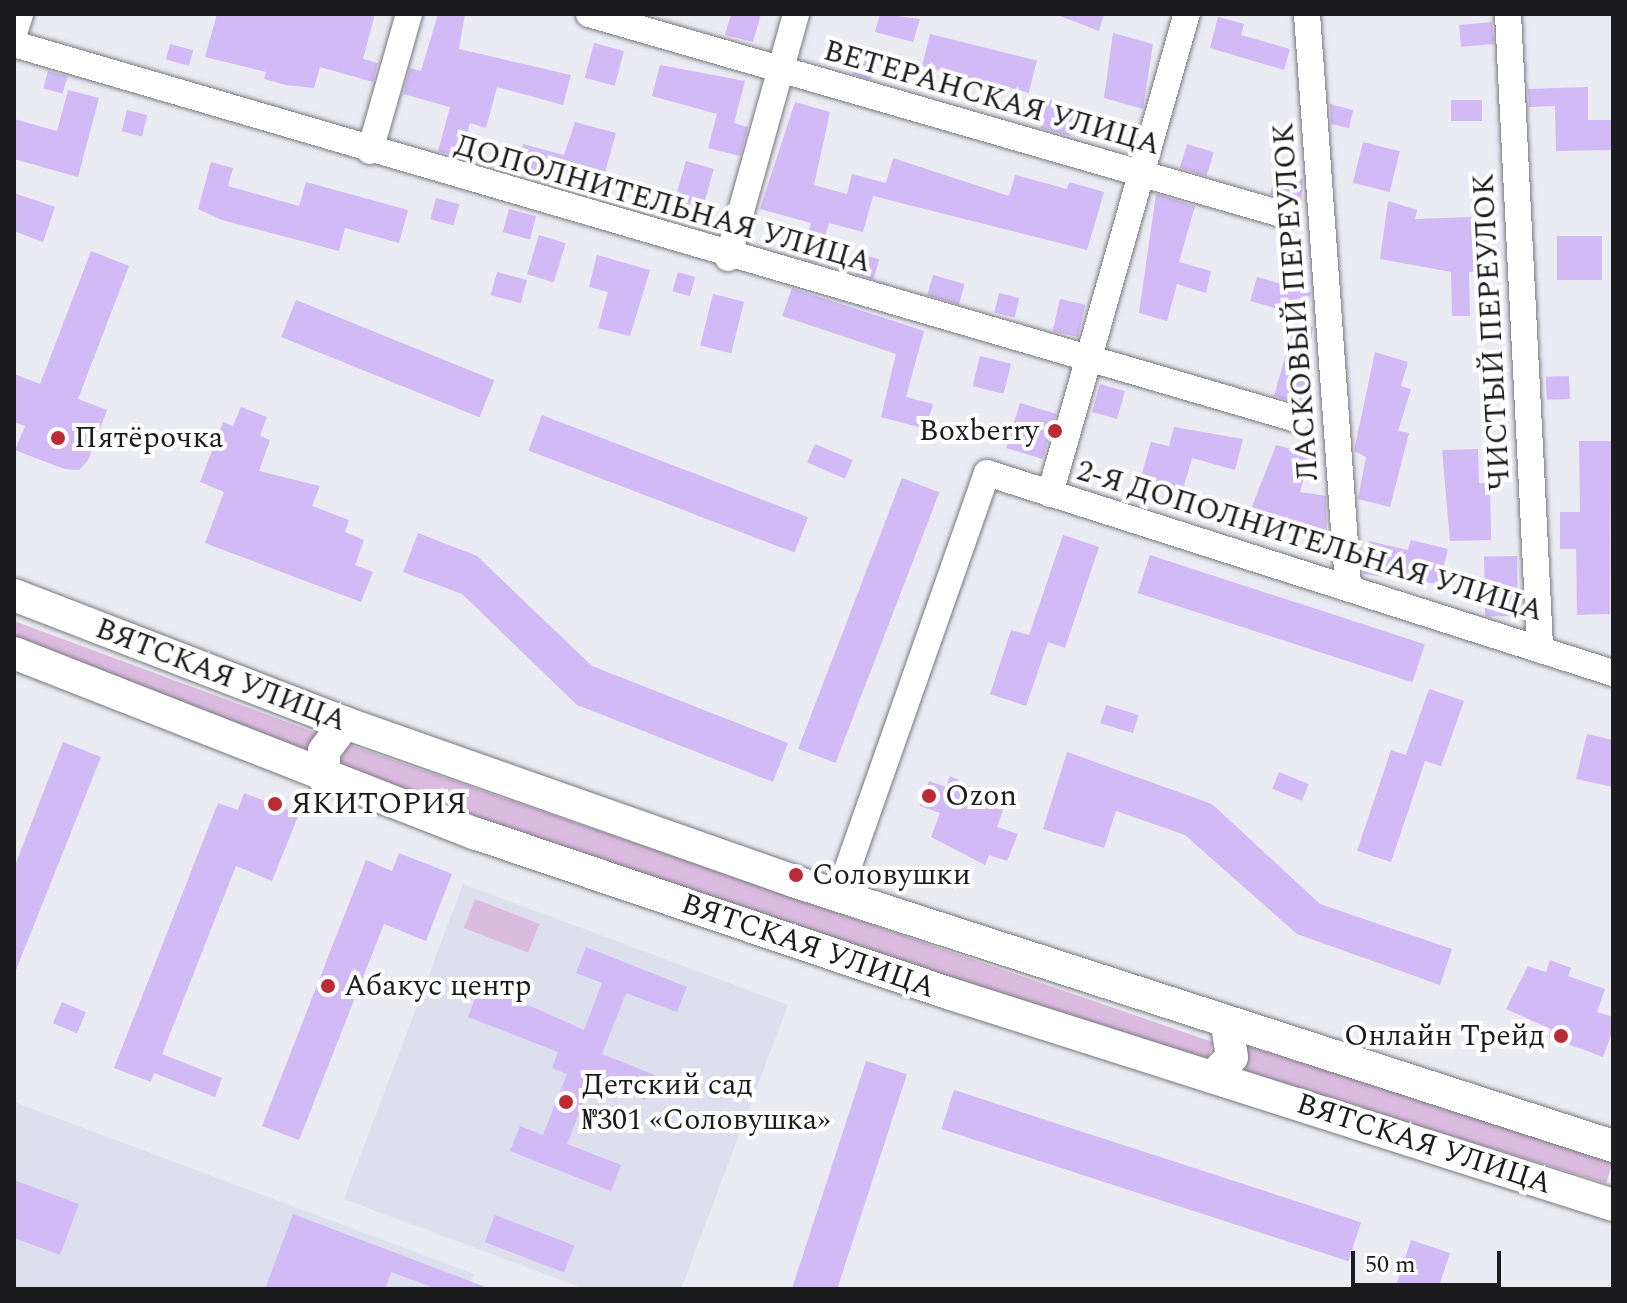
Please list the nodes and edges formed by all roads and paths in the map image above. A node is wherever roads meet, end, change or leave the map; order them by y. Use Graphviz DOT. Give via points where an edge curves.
graph roads {
  1 [pos="20,14"];
  2 [pos="409,14"];
  3 [pos="589,14"];
  4 [pos="796,14"];
  5 [pos="1187,14"];
  6 [pos="1307,14"];
  7 [pos="1508,14"];
  8 [pos="14,33"];
  9 [pos="14,44"];
  10 [pos="781,69"];
  11 [pos="370,151"];
  12 [pos="1137,175"];
  13 [pos="1285,215"];
  14 [pos="728,258"];
  15 [pos="1089,362"];
  16 [pos="1296,419"];
  17 [pos="1050,494"];
  18 [pos="1348,585"];
  19 [pos="14,595"];
  20 [pos="1540,646"];
  21 [pos="14,653"];
  22 [pos="1613,673"];
  23 [pos="345,723"];
  24 [pos="324,778"];
  25 [pos="838,896"];
  26 [pos="1227,1024"];
  27 [pos="1212,1077"];
  28 [pos="1613,1146"];
  29 [pos="1613,1205"];
  1 -- 8 [label="street"];
  2 -- 11 [label="street"];
  3 -- 10 [label="street, ВЕТЕРАНСКАЯ УЛИЦА"];
  4 -- 10 [label="street"];
  5 -- 12 [label="street"];
  6 -- 18 [label="street, ЛАСКОВЫЙ ПЕРЕУЛОК"];
  7 -- 20 [label="street, ЧИСТЫЙ ПЕРЕУЛОК"];
  9 -- 11 [label="street, ДОПОЛНИТЕЛЬНАЯ УЛИЦА"];
  10 -- 12 [label="street, ВЕТЕРАНСКАЯ УЛИЦА"];
  10 -- 14 [label="street"];
  11 -- 14 [label="street, ДОПОЛНИТЕЛЬНАЯ УЛИЦА"];
  12 -- 13 [label="street, ВЕТЕРАНСКАЯ УЛИЦА"];
  12 -- 15 [label="street"];
  14 -- 15 [label="street, ДОПОЛНИТЕЛЬНАЯ УЛИЦА"];
  15 -- 16 [label="street, ДОПОЛНИТЕЛЬНАЯ УЛИЦА"];
  15 -- 17 [label="street"];
  17 -- 18 [label="street, 2-Я ДОПОЛНИТЕЛЬНАЯ УЛИЦА"];
  17 -- 25 [label="street, 2-Я ДОПОЛНИТЕЛЬНАЯ УЛИЦА" via="987,473"];
  18 -- 20 [label="street, 2-Я ДОПОЛНИТЕЛЬНАЯ УЛИЦА"];
  19 -- 23 [label="main road, ВЯТСКАЯ УЛИЦА"];
  20 -- 22 [label="street, 2-Я ДОПОЛНИТЕЛЬНАЯ УЛИЦА"];
  21 -- 24 [label="main road, ВЯТСКАЯ УЛИЦА"];
  23 -- 24 [label="main road" via="324,751"];
  23 -- 25 [label="main road, ВЯТСКАЯ УЛИЦА"];
  24 -- 27 [label="main road, ВЯТСКАЯ УЛИЦА"];
  25 -- 26 [label="main road, ВЯТСКАЯ УЛИЦА"];
  26 -- 27 [label="main road" via="1232,1057"];
  26 -- 28 [label="main road, ВЯТСКАЯ УЛИЦА"];
  27 -- 29 [label="main road, ВЯТСКАЯ УЛИЦА"];
}
